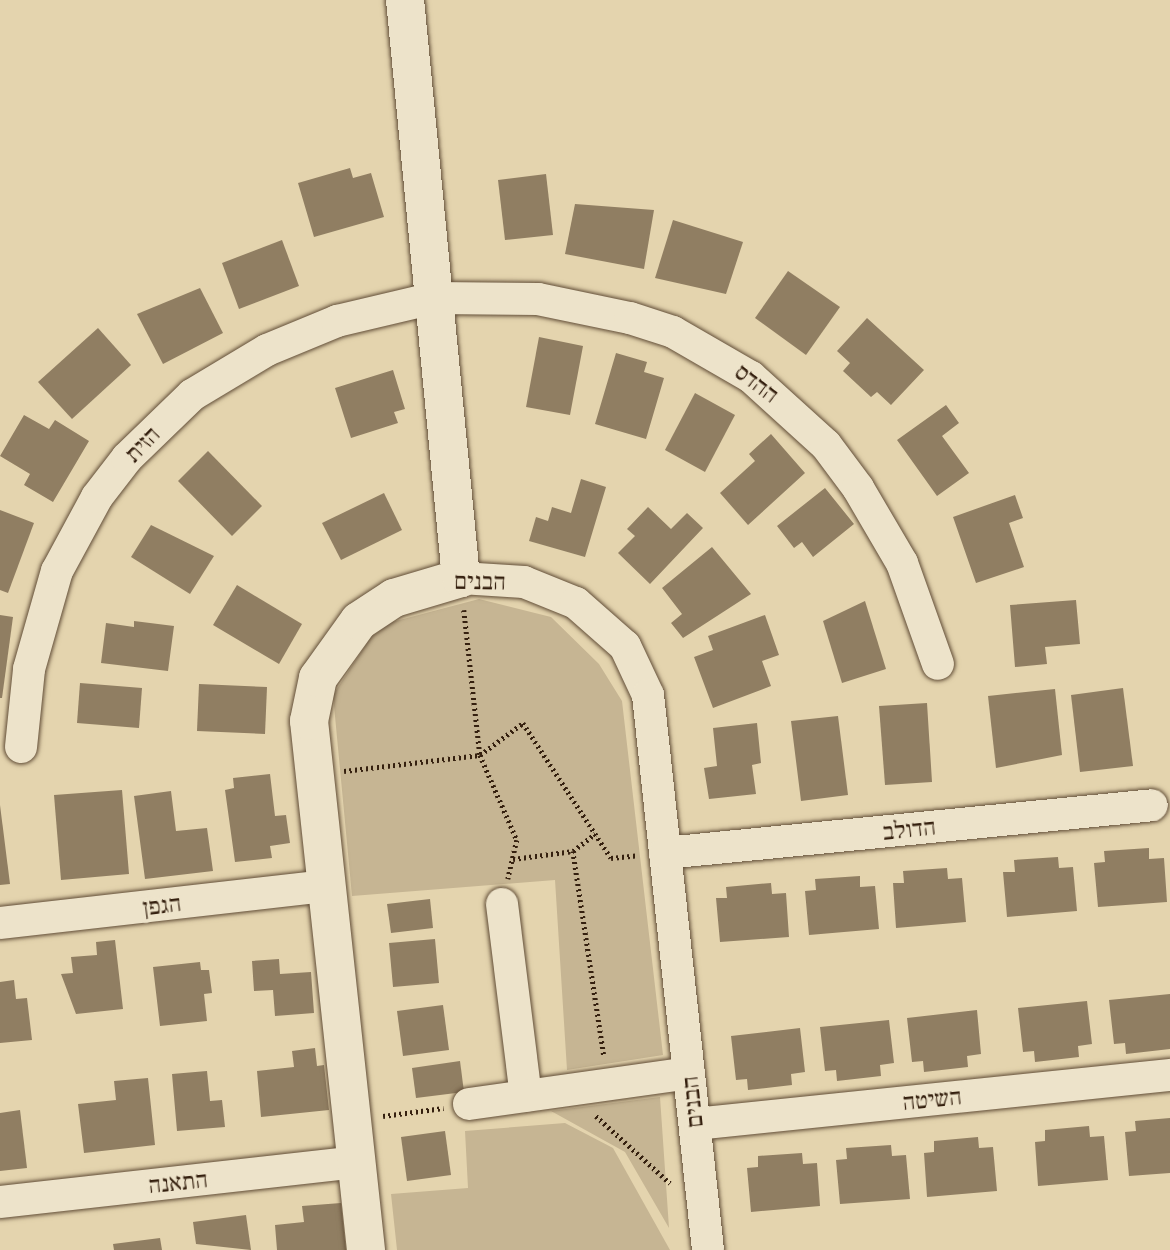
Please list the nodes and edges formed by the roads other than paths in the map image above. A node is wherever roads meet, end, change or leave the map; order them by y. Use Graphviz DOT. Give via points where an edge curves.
graph roads {
  1 [pos="405,0"];
  2 [pos="435,298"];
  3 [pos="461,578"];
  4 [pos="938,664"];
  5 [pos="21,747"];
  6 [pos="1153,805"];
  7 [pos="666,853"];
  8 [pos="324,886"];
  9 [pos="502,904"];
  10 [pos="0,923"];
  11 [pos="689,1073"];
  12 [pos="1170,1075"];
  13 [pos="540,1094"];
  14 [pos="468,1104"];
  15 [pos="695,1124"];
  16 [pos="356,1162"];
  17 [pos="0,1202"];
  18 [pos="366,1250"];
  19 [pos="708,1250"];
  1 -- 2 [label="main road"];
  2 -- 3 [label="main road"];
  2 -- 4 [label="street, ההדס" via="538,299 630,318 673,332 751,377 826,445 858,488 902,563"];
  2 -- 5 [label="street, הזית" via="337,321 267,350 192,395 127,458 97,497 57,571 29,669"];
  3 -- 7 [label="street, הבנים" via="524,582 551,591 602,620 625,646 648,695"];
  3 -- 8 [label="main road, הבנים" via="394,598 341,640 312,700 312,775"];
  6 -- 7 [label="street, הדולב"];
  7 -- 11 [label="street, הבנים"];
  8 -- 10 [label="street, הגפן"];
  8 -- 16 [label="main road, הבנים"];
  9 -- 13 [label="street"];
  11 -- 13 [label="street"];
  11 -- 15 [label="street, הבנים"];
  12 -- 15 [label="street, השיטה"];
  13 -- 14 [label="street"];
  15 -- 19 [label="street, הבנים"];
  16 -- 17 [label="street, התאנה"];
  16 -- 18 [label="main road, הבנים"];
}
